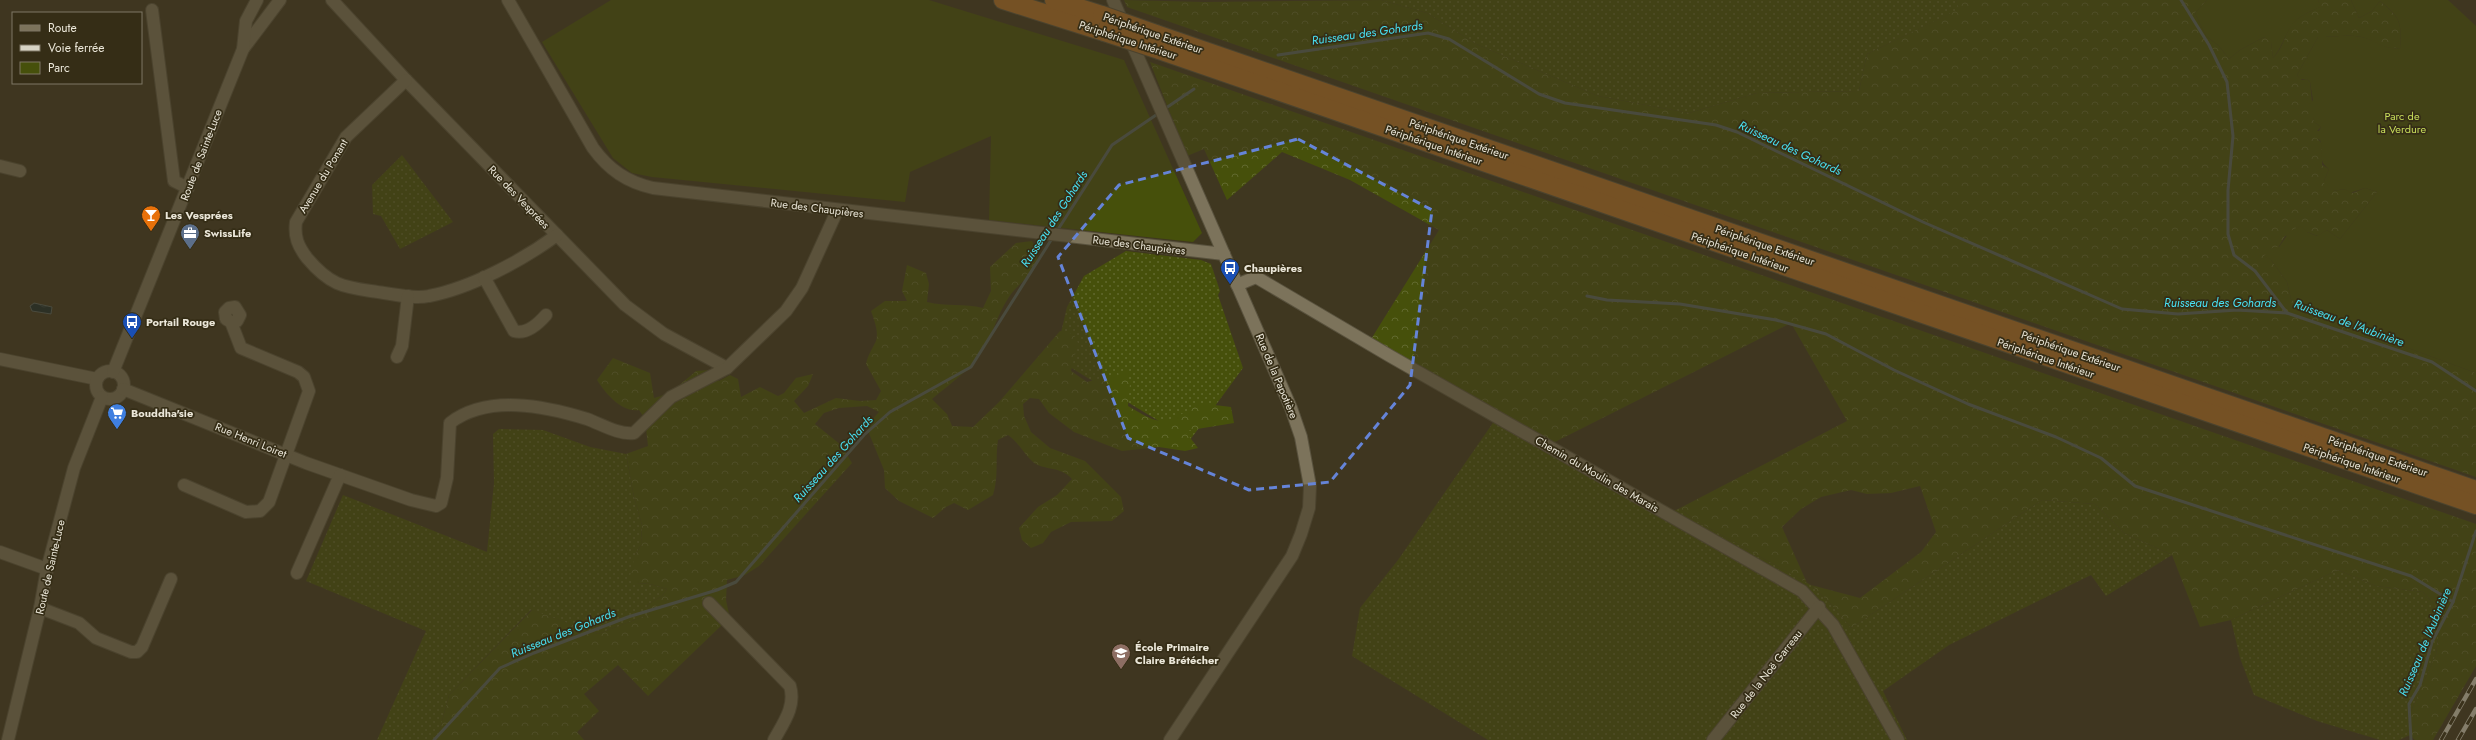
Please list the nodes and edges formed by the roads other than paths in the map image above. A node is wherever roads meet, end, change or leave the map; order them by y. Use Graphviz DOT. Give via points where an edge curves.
graph roads {
  1 [pos="257,0"];
  2 [pos="280,0"];
  3 [pos="332,0"];
  4 [pos="508,0"];
  5 [pos="1003,0"];
  6 [pos="1054,0"];
  7 [pos="1113,0"];
  8 [pos="152,10"];
  9 [pos="1103,24"];
  10 [pos="1158,42"];
  11 [pos="243,49"];
  12 [pos="406,80"];
  13 [pos="0,166"];
  14 [pos="20,170"];
  15 [pos="188,188"];
  16 [pos="837,211"];
  17 [pos="557,235"];
  18 [pos="1224,254"];
  19 [pos="484,277"];
  20 [pos="1237,285"];
  21 [pos="408,296"];
  22 [pos="546,314"];
  23 [pos="232,322"];
  24 [pos="396,357"];
  25 [pos="0,359"];
  26 [pos="727,368"];
  27 [pos="113,372"];
  28 [pos="97,379"];
  29 [pos="123,389"];
  30 [pos="102,397"];
  31 [pos="286,455"];
  32 [pos="340,475"];
  33 [pos="184,485"];
  34 [pos="2476,490"];
  35 [pos="2476,505"];
  36 [pos="0,552"];
  37 [pos="47,569"];
  38 [pos="297,573"];
  39 [pos="171,579"];
  40 [pos="709,603"];
  41 [pos="1819,607"];
  42 [pos="40,608"];
  43 [pos="8,740"];
  44 [pos="774,740"];
  45 [pos="1170,740"];
  46 [pos="1713,740"];
  47 [pos="1898,740"];
  1 -- 11 [label="street, Route de Sainte-Luce" via="246,21"];
  2 -- 11 [label="street, Route de Sainte-Luce"];
  3 -- 12 [label="street, Rue des Vesprées"];
  4 -- 16 [label="street, Rue des Chaupières" via="593,148 607,166 623,177 653,188"];
  5 -- 9 [label="highway, Périphérique Intérieur"];
  6 -- 9 [label="highway, Périphérique Extérieur"];
  7 -- 18 [label="street, Rue de la Papotière"];
  8 -- 15 [label="street" via="174,181"];
  9 -- 10 [label="highway, Périphérique Intérieur, bridge"];
  10 -- 34 [label="highway, Périphérique Extérieur"];
  10 -- 35 [label="highway, Périphérique Intérieur"];
  11 -- 15 [label="street, Route de Sainte-Luce"];
  12 -- 17 [label="street, Rue des Vesprées"];
  12 -- 21 [label="street, Avenue du Ponant" via="346,137 300,211 294,234 299,248 330,281 342,286"];
  13 -- 14 [label="street"];
  15 -- 27 [label="street, Route de Sainte-Luce"];
  16 -- 18 [label="street, Rue des Chaupières"];
  16 -- 26 [label="street" via="794,302"];
  17 -- 19 [label="street, Avenue du Ponant"];
  17 -- 26 [label="street, Rue des Vesprées" via="625,306 664,334"];
  18 -- 20 [label="street, Rue de la Papotière"];
  19 -- 21 [label="street, Avenue du Ponant" via="428,297"];
  19 -- 22 [label="street" via="514,331 521,332 538,325"];
  20 -- 41 [label="street, Chemin du Moulin des Marais" via="1256,277 1802,591"];
  20 -- 45 [label="street, Rue de la Papotière" via="1301,437 1310,486 1309,508 1292,556"];
  21 -- 24 [label="street" via="402,346"];
  23 -- 31 [label="street" via="241,348 298,372 308,383 309,391"];
  25 -- 28 [label="street"];
  26 -- 32 [label="street, Rue Henri Loiret" via="672,397 634,433 623,432 564,413 509,405 479,409 450,423 447,478 441,503 432,506"];
  27 -- 28 [label="street" via="105,372"];
  27 -- 29 [label="street" via="123,380"];
  28 -- 30 [label="street" via="96,387"];
  29 -- 30 [label="street" via="114,398"];
  29 -- 31 [label="street, Rue Henri Loiret"];
  30 -- 37 [label="street, Route de Sainte-Luce" via="80,450"];
  31 -- 32 [label="street, Rue Henri Loiret"];
  31 -- 33 [label="street" via="269,502 260,511 246,512"];
  32 -- 38 [label="street"];
  36 -- 37 [label="street"];
  37 -- 42 [label="street, Route de Sainte-Luce"];
  39 -- 42 [label="street" via="142,647 137,652 96,638 79,623"];
  40 -- 44 [label="street" via="790,686 793,696 791,709"];
  41 -- 46 [label="street, Rue de la Noë Garreau"];
  41 -- 47 [label="street, Chemin du Moulin des Marais" via="1833,625"];
  42 -- 43 [label="street, Route de Sainte-Luce"];
}
